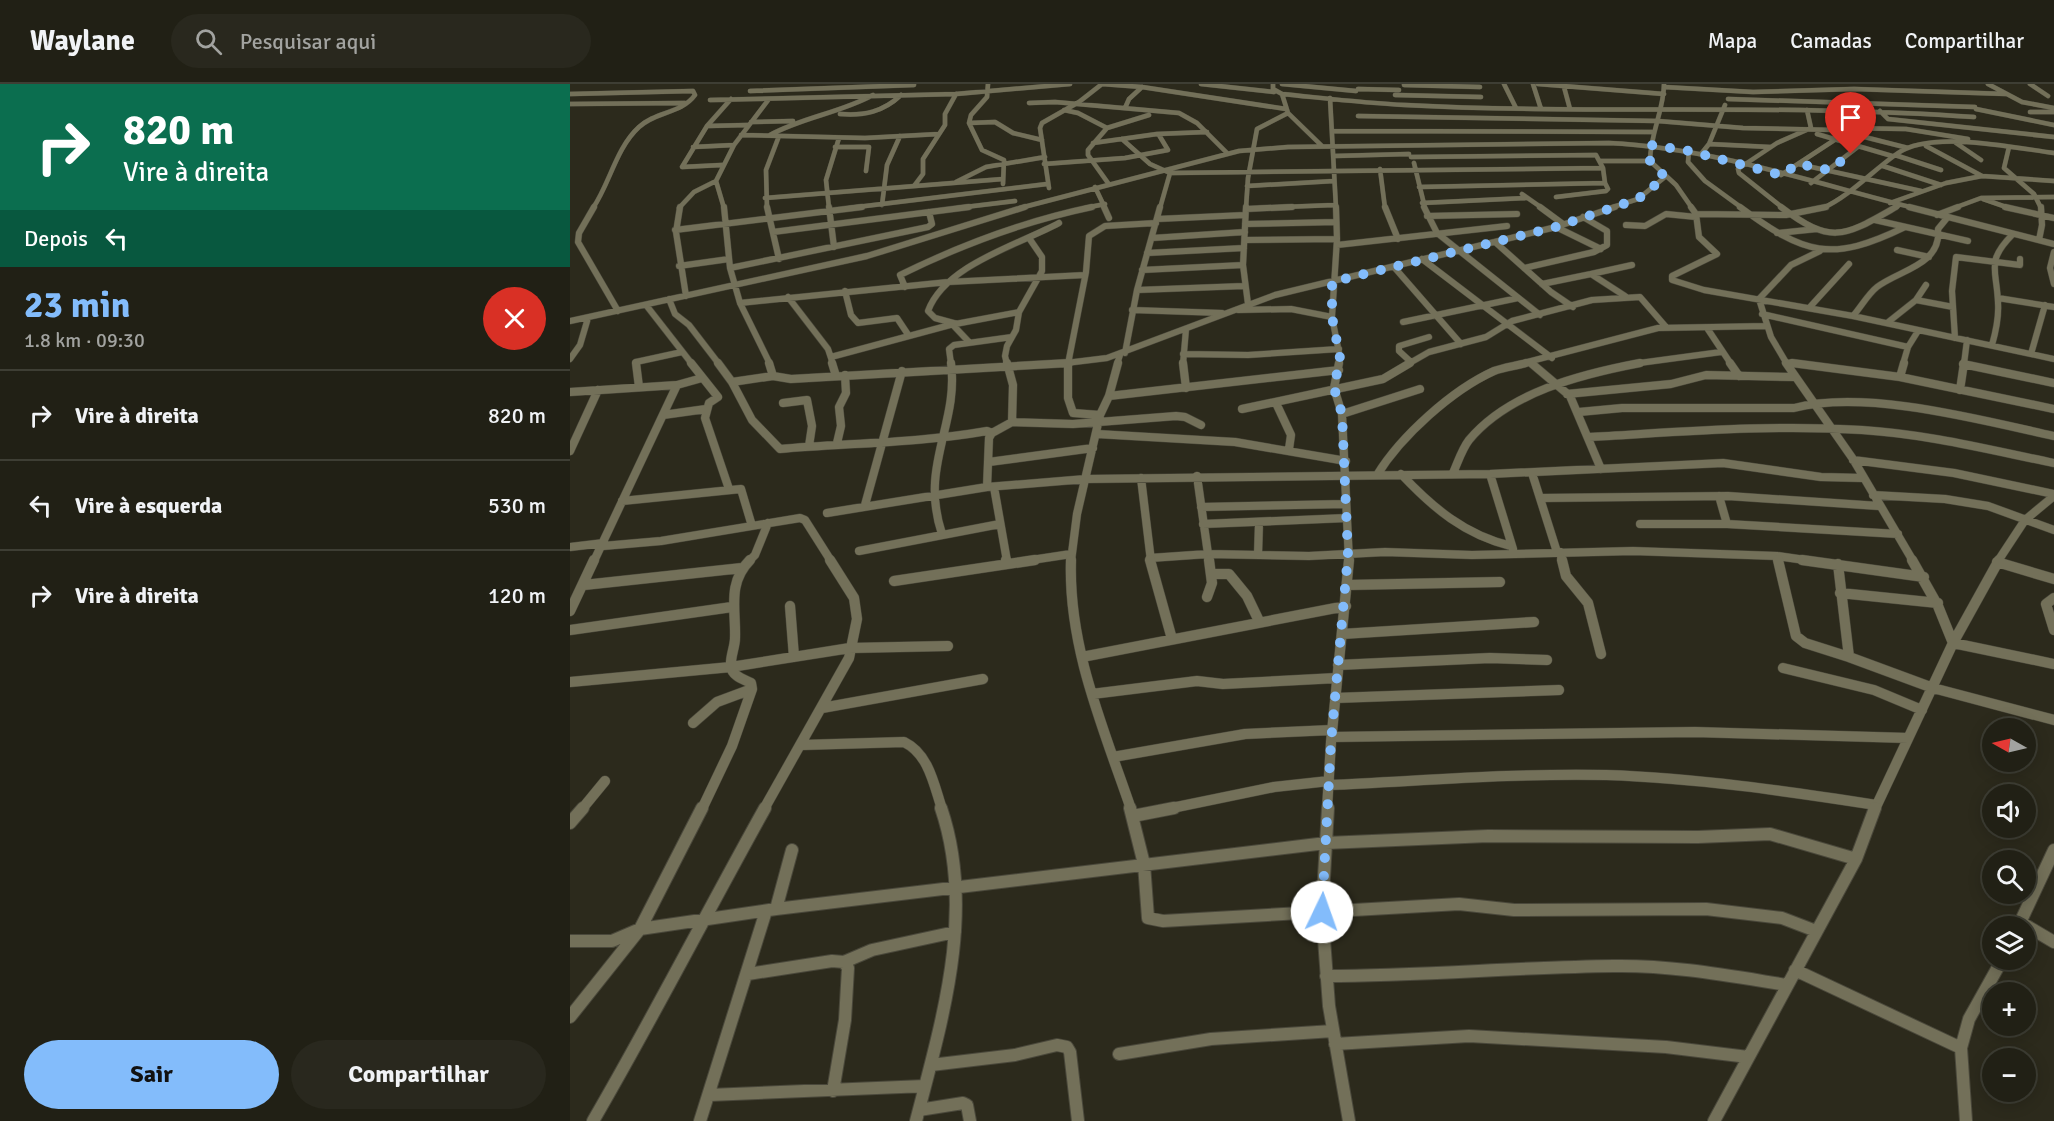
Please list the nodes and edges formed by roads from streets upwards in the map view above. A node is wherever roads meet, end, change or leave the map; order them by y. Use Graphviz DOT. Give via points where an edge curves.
graph roads {
  1 [pos="756,84"];
  2 [pos="988,84"];
  3 [pos="1070,84"];
  4 [pos="1102,84"];
  5 [pos="1200,84"];
  6 [pos="1273,84"];
  7 [pos="1282,84"];
  8 [pos="1351,84"];
  9 [pos="1504,84"];
  10 [pos="1533,84"];
  11 [pos="1538,84"];
  12 [pos="1749,84"];
  13 [pos="1783,84"];
  14 [pos="1846,84"];
  15 [pos="1988,84"];
  16 [pos="2030,84"];
  17 [pos="914,85"];
  18 [pos="1405,85"];
  19 [pos="1664,85"];
  20 [pos="837,86"];
  21 [pos="1479,86"];
  22 [pos="1586,86"];
  23 [pos="1703,86"];
  24 [pos="1142,87"];
  25 [pos="1357,87"];
  26 [pos="1564,87"];
  27 [pos="1734,87"];
  28 [pos="1014,88"];
  29 [pos="1852,89"];
  30 [pos="1399,90"];
  31 [pos="2038,90"];
  32 [pos="2054,90"];
  33 [pos="750,91"];
  34 [pos="987,91"];
  35 [pos="1274,92"];
  36 [pos="1795,92"];
  37 [pos="1977,93"];
  38 [pos="570,94"];
  39 [pos="956,94"];
  40 [pos="1282,94"];
  41 [pos="1664,94"];
  42 [pos="2007,94"];
  43 [pos="873,95"];
  44 [pos="904,95"];
  45 [pos="1395,95"];
  46 [pos="833,96"];
  47 [pos="2048,96"];
  48 [pos="1481,97"];
  49 [pos="1330,98"];
  50 [pos="1875,98"];
  51 [pos="731,99"];
  52 [pos="744,99"];
  53 [pos="769,99"];
  54 [pos="1020,99"];
  55 [pos="1728,99"];
  56 [pos="710,100"];
  57 [pos="1351,100"];
  58 [pos="1810,102"];
  59 [pos="685,103"];
  60 [pos="1029,103"];
  61 [pos="570,104"];
  62 [pos="1076,104"];
  63 [pos="1389,104"];
  64 [pos="1404,105"];
  65 [pos="1482,107"];
  66 [pos="1125,108"];
  67 [pos="1516,108"];
  68 [pos="1975,108"];
  69 [pos="1541,109"];
  70 [pos="1660,109"];
  71 [pos="1064,110"];
  72 [pos="1570,110"];
  73 [pos="1722,110"];
  74 [pos="1765,110"];
  75 [pos="1807,110"];
  76 [pos="2054,110"];
  77 [pos="1287,111"];
  78 [pos="1880,111"];
  79 [pos="2030,112"];
  80 [pos="832,113"];
  81 [pos="1149,114"];
  82 [pos="1358,116"];
  83 [pos="1402,116"];
  84 [pos="1483,117"];
  85 [pos="1974,117"];
  86 [pos="2046,117"];
  87 [pos="2054,118"];
  88 [pos="802,121"];
  89 [pos="1658,121"];
  90 [pos="969,123"];
  91 [pos="749,124"];
  92 [pos="2054,125"];
  93 [pos="708,126"];
  94 [pos="1716,126"];
  95 [pos="1971,126"];
  96 [pos="1107,128"];
  97 [pos="1775,129"];
  98 [pos="1403,130"];
  99 [pos="1838,130"];
  100 [pos="1332,131"];
  101 [pos="1486,131"];
  102 [pos="1807,131"];
  103 [pos="1207,132"];
  104 [pos="1652,132"];
  105 [pos="939,134"];
  106 [pos="741,135"];
  107 [pos="770,135"];
  108 [pos="1160,135"];
  109 [pos="779,136"];
  110 [pos="900,136"];
  111 [pos="2054,137"];
  112 [pos="839,138"];
  113 [pos="1122,139"];
  114 [pos="1836,139"];
  115 [pos="1042,140"];
  116 [pos="1971,141"];
  117 [pos="1094,143"];
  118 [pos="1956,143"];
  119 [pos="1488,144"];
  120 [pos="1709,144"];
  121 [pos="734,145"];
  122 [pos="1405,145"];
  123 [pos="1650,145"];
  124 [pos="1859,146"];
  125 [pos="1926,146"];
  126 [pos="693,147"];
  127 [pos="835,147"];
  128 [pos="1770,147"];
  129 [pos="2009,147"];
  130 [pos="1255,148"];
  131 [pos="1908,148"];
  132 [pos="1329,150"];
  133 [pos="1689,151"];
  134 [pos="1227,153"];
  135 [pos="2054,153"];
  136 [pos="1701,154"];
  137 [pos="1410,155"];
  138 [pos="1893,155"];
  139 [pos="1141,156"];
  140 [pos="1045,157"];
  141 [pos="1600,160"];
  142 [pos="1981,160"];
  143 [pos="1092,161"];
  144 [pos="1650,161"];
  145 [pos="1005,163"];
  146 [pos="1044,164"];
  147 [pos="1798,164"];
  148 [pos="722,165"];
  149 [pos="1743,165"];
  150 [pos="1883,166"];
  151 [pos="1603,168"];
  152 [pos="1161,169"];
  153 [pos="1334,169"];
  154 [pos="1380,169"];
  155 [pos="1416,169"];
  156 [pos="1458,169"];
  157 [pos="1250,170"];
  158 [pos="1829,170"];
  159 [pos="1941,170"];
  160 [pos="866,171"];
  161 [pos="1170,173"];
  162 [pos="1781,175"];
  163 [pos="1982,176"];
  164 [pos="1665,177"];
  165 [pos="2011,177"];
  166 [pos="1868,178"];
  167 [pos="1003,179"];
  168 [pos="716,181"];
  169 [pos="2054,181"];
  170 [pos="956,182"];
  171 [pos="1334,182"];
  172 [pos="1107,183"];
  173 [pos="1605,183"];
  174 [pos="1811,183"];
  175 [pos="1047,184"];
  176 [pos="1515,185"];
  177 [pos="1941,185"];
  178 [pos="914,186"];
  179 [pos="1247,186"];
  180 [pos="1462,186"];
  181 [pos="1095,187"];
  182 [pos="1419,187"];
  183 [pos="882,188"];
  184 [pos="1007,190"];
  185 [pos="826,191"];
  186 [pos="1848,192"];
  187 [pos="1922,192"];
  188 [pos="1556,197"];
  189 [pos="2036,197"];
  190 [pos="2054,197"];
  191 [pos="765,198"];
  192 [pos="1054,198"];
  193 [pos="1526,198"];
  194 [pos="1981,198"];
  195 [pos="1015,201"];
  196 [pos="1422,203"];
  197 [pos="1890,203"];
  198 [pos="1105,204"];
  199 [pos="882,205"];
  200 [pos="1668,205"];
  201 [pos="1334,206"];
  202 [pos="1898,206"];
  203 [pos="1019,208"];
  204 [pos="828,211"];
  205 [pos="929,212"];
  206 [pos="1246,212"];
  207 [pos="1517,214"];
  208 [pos="1666,214"];
  209 [pos="1792,215"];
  210 [pos="1937,215"];
  211 [pos="1427,216"];
  212 [pos="1696,216"];
  213 [pos="1751,216"];
  214 [pos="768,217"];
  215 [pos="1583,217"];
  216 [pos="2042,217"];
  217 [pos="1109,218"];
  218 [pos="1947,218"];
  219 [pos="2054,218"];
  220 [pos="1875,219"];
  221 [pos="1156,221"];
  222 [pos="1336,222"];
  223 [pos="724,223"];
  224 [pos="1059,223"];
  225 [pos="830,224"];
  226 [pos="1245,224"];
  227 [pos="1563,224"];
  228 [pos="1626,225"];
  229 [pos="1507,226"];
  230 [pos="1556,227"];
  231 [pos="1905,227"];
  232 [pos="1817,229"];
  233 [pos="675,230"];
  234 [pos="773,232"];
  235 [pos="1245,232"];
  236 [pos="1437,233"];
  237 [pos="1776,233"];
  238 [pos="1937,233"];
  239 [pos="2013,234"];
  240 [pos="1029,238"];
  241 [pos="1152,238"];
  242 [pos="1398,239"];
  243 [pos="1245,240"];
  244 [pos="2039,240"];
  245 [pos="1968,241"];
  246 [pos="1337,242"];
  247 [pos="1495,242"];
  248 [pos="2054,244"];
  249 [pos="834,247"];
  250 [pos="1244,248"];
  251 [pos="1601,249"];
  252 [pos="1456,250"];
  253 [pos="1897,250"];
  254 [pos="1820,251"];
  255 [pos="2054,252"];
  256 [pos="1147,253"];
  257 [pos="1929,257"];
  258 [pos="729,259"];
  259 [pos="779,259"];
  260 [pos="1422,259"];
  261 [pos="2020,259"];
  262 [pos="1991,262"];
  263 [pos="1849,264"];
  264 [pos="1243,265"];
  265 [pos="1632,265"];
  266 [pos="679,266"];
  267 [pos="1394,267"];
  268 [pos="730,268"];
  269 [pos="1524,268"];
  270 [pos="1142,270"];
  271 [pos="1085,274"];
  272 [pos="1591,274"];
  273 [pos="1040,277"];
  274 [pos="948,282"];
  275 [pos="1332,282"];
  276 [pos="1542,284"];
  277 [pos="2054,284"];
  278 [pos="736,285"];
  279 [pos="1926,285"];
  280 [pos="1244,286"];
  281 [pos="905,287"];
  282 [pos="1137,290"];
  283 [pos="845,291"];
  284 [pos="686,296"];
  285 [pos="788,297"];
  286 [pos="1626,297"];
  287 [pos="1518,298"];
  288 [pos="1998,298"];
  289 [pos="1759,299"];
  290 [pos="666,300"];
  291 [pos="1916,300"];
  292 [pos="740,303"];
  293 [pos="650,304"];
  294 [pos="1248,304"];
  295 [pos="2045,305"];
  296 [pos="1486,306"];
  297 [pos="1573,307"];
  298 [pos="1953,307"];
  299 [pos="2054,307"];
  300 [pos="1809,308"];
  301 [pos="1131,310"];
  302 [pos="618,311"];
  303 [pos="1019,312"];
  304 [pos="1230,312"];
  305 [pos="1762,314"];
  306 [pos="1540,315"];
  307 [pos="1853,316"];
  308 [pos="1332,317"];
  309 [pos="1437,317"];
  310 [pos="588,318"];
  311 [pos="570,321"];
  312 [pos="1403,322"];
  313 [pos="1887,323"];
  314 [pos="1507,324"];
  315 [pos="955,325"];
  316 [pos="1767,326"];
  317 [pos="1666,327"];
  318 [pos="1707,328"];
  319 [pos="1186,329"];
  320 [pos="1918,331"];
  321 [pos="909,336"];
  322 [pos="1012,337"];
  323 [pos="1429,337"];
  324 [pos="1955,338"];
  325 [pos="1967,340"];
  326 [pos="969,342"];
  327 [pos="1461,344"];
  328 [pos="1992,345"];
  329 [pos="1908,347"];
  330 [pos="1339,349"];
  331 [pos="682,352"];
  332 [pos="1721,352"];
  333 [pos="1122,354"];
  334 [pos="1183,354"];
  335 [pos="2031,354"];
  336 [pos="831,357"];
  337 [pos="570,358"];
  338 [pos="1552,358"];
  339 [pos="2054,359"];
  340 [pos="1411,362"];
  341 [pos="1785,362"];
  342 [pos="1069,363"];
  343 [pos="1531,363"];
  344 [pos="1963,364"];
  345 [pos="1010,366"];
  346 [pos="953,369"];
  347 [pos="1339,370"];
  348 [pos="902,371"];
  349 [pos="845,375"];
  350 [pos="773,376"];
  351 [pos="836,376"];
  352 [pos="1739,376"];
  353 [pos="1794,377"];
  354 [pos="1900,377"];
  355 [pos="702,378"];
  356 [pos="732,382"];
  357 [pos="2054,383"];
  358 [pos="677,384"];
  359 [pos="1558,386"];
  360 [pos="639,387"];
  361 [pos="1186,387"];
  362 [pos="1334,388"];
  363 [pos="1420,389"];
  364 [pos="598,390"];
  365 [pos="1960,390"];
  366 [pos="570,392"];
  367 [pos="1567,394"];
  368 [pos="1109,396"];
  369 [pos="783,403"];
  370 [pos="1276,403"];
  371 [pos="1813,403"];
  372 [pos="706,409"];
  373 [pos="1242,409"];
  374 [pos="2054,409"];
  375 [pos="1579,412"];
  376 [pos="1342,414"];
  377 [pos="663,415"];
  378 [pos="1099,419"];
  379 [pos="1012,422"];
  380 [pos="1201,425"];
  381 [pos="1832,429"];
  382 [pos="992,433"];
  383 [pos="1097,434"];
  384 [pos="2054,436"];
  385 [pos="1589,437"];
  386 [pos="940,439"];
  387 [pos="883,440"];
  388 [pos="837,443"];
  389 [pos="809,446"];
  390 [pos="1093,448"];
  391 [pos="1289,449"];
  392 [pos="570,451"];
  393 [pos="1346,460"];
  394 [pos="1853,460"];
  395 [pos="989,462"];
  396 [pos="2054,463"];
  397 [pos="1601,468"];
  398 [pos="1453,473"];
  399 [pos="1532,473"];
  400 [pos="1401,474"];
  401 [pos="1490,474"];
  402 [pos="1346,475"];
  403 [pos="1377,475"];
  404 [pos="1197,476"];
  405 [pos="1141,478"];
  406 [pos="1863,478"];
  407 [pos="1086,479"];
  408 [pos="991,487"];
  409 [pos="729,489"];
  410 [pos="1873,495"];
  411 [pos="2054,495"];
  412 [pos="933,496"];
  413 [pos="1719,496"];
  414 [pos="1541,498"];
  415 [pos="622,501"];
  416 [pos="1346,504"];
  417 [pos="865,505"];
  418 [pos="1879,506"];
  419 [pos="1201,507"];
  420 [pos="827,513"];
  421 [pos="1347,518"];
  422 [pos="2025,520"];
  423 [pos="768,523"];
  424 [pos="1259,523"];
  425 [pos="1000,524"];
  426 [pos="1203,524"];
  427 [pos="1640,524"];
  428 [pos="1727,524"];
  429 [pos="752,526"];
  430 [pos="2054,530"];
  431 [pos="942,534"];
  432 [pos="1898,534"];
  433 [pos="604,544"];
  434 [pos="570,547"];
  435 [pos="1513,549"];
  436 [pos="859,551"];
  437 [pos="1558,552"];
  438 [pos="1071,554"];
  439 [pos="1208,554"];
  440 [pos="1258,555"];
  441 [pos="1348,555"];
  442 [pos="1777,556"];
  443 [pos="1150,558"];
  444 [pos="1997,562"];
  445 [pos="1007,563"];
  446 [pos="1838,564"];
  447 [pos="742,568"];
  448 [pos="1211,574"];
  449 [pos="1924,577"];
  450 [pos="2054,579"];
  451 [pos="894,581"];
  452 [pos="1500,582"];
  453 [pos="584,585"];
  454 [pos="1347,585"];
  455 [pos="1840,593"];
  456 [pos="1207,597"];
  457 [pos="2054,598"];
  458 [pos="573,600"];
  459 [pos="1938,603"];
  460 [pos="790,606"];
  461 [pos="1346,606"];
  462 [pos="732,607"];
  463 [pos="570,611"];
  464 [pos="1259,621"];
  465 [pos="1534,622"];
  466 [pos="570,630"];
  467 [pos="2054,630"];
  468 [pos="1342,634"];
  469 [pos="1172,639"];
  470 [pos="1953,643"];
  471 [pos="948,646"];
  472 [pos="850,648"];
  473 [pos="1601,654"];
  474 [pos="794,657"];
  475 [pos="1082,657"];
  476 [pos="1849,657"];
  477 [pos="1547,660"];
  478 [pos="1338,664"];
  479 [pos="2054,664"];
  480 [pos="731,667"];
  481 [pos="1783,668"];
  482 [pos="1337,678"];
  483 [pos="983,679"];
  484 [pos="570,682"];
  485 [pos="1933,688"];
  486 [pos="752,689"];
  487 [pos="1559,690"];
  488 [pos="1092,694"];
  489 [pos="1335,698"];
  490 [pos="822,708"];
  491 [pos="1922,710"];
  492 [pos="2054,720"];
  493 [pos="693,723"];
  494 [pos="1332,734"];
  495 [pos="1908,738"];
  496 [pos="802,745"];
  497 [pos="1113,757"];
  498 [pos="606,781"];
  499 [pos="1329,783"];
  500 [pos="1876,806"];
  501 [pos="1133,816"];
  502 [pos="570,823"];
  503 [pos="1326,843"];
  504 [pos="2054,849"];
  505 [pos="792,850"];
  506 [pos="1856,859"];
  507 [pos="1144,864"];
  508 [pos="958,886"];
  509 [pos="771,910"];
  510 [pos="1322,912"];
  511 [pos="2023,916"];
  512 [pos="703,919"];
  513 [pos="640,929"];
  514 [pos="1816,931"];
  515 [pos="955,932"];
  516 [pos="2036,933"];
  517 [pos="570,941"];
  518 [pos="2054,942"];
  519 [pos="844,962"];
  520 [pos="1795,970"];
  521 [pos="1996,970"];
  522 [pos="748,974"];
  523 [pos="1326,976"];
  524 [pos="1787,985"];
  525 [pos="570,1017"];
  526 [pos="1334,1038"];
  527 [pos="1961,1048"];
  528 [pos="1119,1054"];
  529 [pos="1748,1057"];
  530 [pos="931,1065"];
  531 [pos="925,1086"];
  532 [pos="833,1091"];
  533 [pos="709,1095"];
  534 [pos="918,1115"];
  535 [pos="593,1121"];
  536 [pos="700,1121"];
  537 [pos="969,1121"];
  538 [pos="1078,1121"];
  539 [pos="1349,1121"];
  540 [pos="1714,1121"];
  541 [pos="1966,1121"];
  1 -- 33 [label="street"];
  2 -- 34 [label="street"];
  3 -- 28 [label="street"];
  4 -- 24 [label="street"];
  4 -- 62 [label="street"];
  5 -- 35 [label="street"];
  6 -- 35 [label="street"];
  7 -- 25 [label="street"];
  8 -- 25 [label="street"];
  9 -- 67 [label="street"];
  10 -- 69 [label="street"];
  11 -- 26 [label="street"];
  12 -- 27 [label="street"];
  13 -- 36 [label="street"];
  14 -- 29 [label="street"];
  15 -- 42 [label="street"];
  16 -- 31 [label="street"];
  17 -- 20 [label="street"];
  17 -- 44 [label="street"];
  18 -- 21 [label="street"];
  18 -- 30 [label="street"];
  19 -- 23 [label="street"];
  19 -- 41 [label="street"];
  20 -- 33 [label="street"];
  20 -- 46 [label="street"];
  21 -- 48 [label="street"];
  22 -- 26 [label="street"];
  22 -- 41 [label="street"];
  23 -- 27 [label="street"];
  24 -- 66 [label="street"];
  24 -- 77 [label="street"];
  25 -- 30 [label="street"];
  25 -- 57 [label="street"];
  26 -- 72 [label="street"];
  27 -- 36 [label="street"];
  27 -- 55 [label="street"];
  28 -- 34 [label="street"];
  28 -- 54 [label="street"];
  29 -- 36 [label="street"];
  29 -- 37 [label="street"];
  29 -- 50 [label="street"];
  30 -- 45 [label="street"];
  31 -- 32 [label="street"];
  31 -- 47 [label="street"];
  33 -- 52 [label="street"];
  34 -- 39 [label="street"];
  34 -- 90 [label="street" via="987,98 971,115"];
  35 -- 40 [label="street"];
  36 -- 58 [label="street"];
  37 -- 42 [label="street"];
  37 -- 68 [label="street"];
  38 -- 59 [label="street" via="693,91 694,98"];
  39 -- 44 [label="street"];
  39 -- 105 [label="street"];
  40 -- 49 [label="street"];
  40 -- 77 [label="street"];
  41 -- 70 [label="street"];
  42 -- 76 [label="street" via="2024,103"];
  43 -- 44 [label="street"];
  43 -- 46 [label="street"];
  43 -- 80 [label="street" via="854,107"];
  44 -- 80 [label="street" via="875,112"];
  45 -- 48 [label="street"];
  45 -- 63 [label="street"];
  46 -- 53 [label="street"];
  48 -- 65 [label="street"];
  49 -- 57 [label="street"];
  49 -- 100 [label="street"];
  51 -- 52 [label="street"];
  51 -- 56 [label="street"];
  51 -- 93 [label="street"];
  52 -- 53 [label="street"];
  53 -- 91 [label="street"];
  55 -- 58 [label="street"];
  55 -- 73 [label="street"];
  57 -- 63 [label="street"];
  58 -- 68 [label="street"];
  59 -- 61 [label="street"];
  59 -- 302 [label="street" via="680,109 648,120 627,140 608,184 579,233 578,242"];
  60 -- 62 [label="street" via="1040,100"];
  62 -- 66 [label="street"];
  62 -- 71 [label="street"];
  63 -- 64 [label="street"];
  64 -- 65 [label="street"];
  64 -- 83 [label="street"];
  65 -- 67 [label="street"];
  65 -- 84 [label="street"];
  66 -- 103 [label="street" via="1179,113"];
  67 -- 69 [label="street"];
  68 -- 85 [label="street"];
  68 -- 92 [label="street"];
  69 -- 72 [label="street"];
  70 -- 72 [label="street"];
  70 -- 73 [label="street"];
  70 -- 89 [label="street"];
  71 -- 96 [label="street"];
  71 -- 115 [label="street" via="1042,123"];
  73 -- 74 [label="street"];
  73 -- 94 [label="street"];
  74 -- 75 [label="street"];
  74 -- 97 [label="street"];
  75 -- 78 [label="street"];
  75 -- 102 [label="street" via="1812,123"];
  76 -- 79 [label="street"];
  77 -- 130 [label="street" via="1255,132"];
  77 -- 132 [label="street"];
  78 -- 85 [label="street"];
  78 -- 95 [label="street" via="1888,119"];
  80 -- 88 [label="street"];
  81 -- 96 [label="street"];
  82 -- 83 [label="street"];
  83 -- 84 [label="street"];
  83 -- 98 [label="street"];
  84 -- 89 [label="street"];
  84 -- 101 [label="street"];
  85 -- 95 [label="street"];
  86 -- 87 [label="street"];
  88 -- 91 [label="street"];
  88 -- 107 [label="street"];
  89 -- 94 [label="street"];
  89 -- 104 [label="street"];
  90 -- 115 [label="street" via="995,122 1013,133"];
  90 -- 145 [label="street" via="982,150"];
  91 -- 93 [label="street"];
  91 -- 106 [label="street"];
  93 -- 126 [label="street"];
  94 -- 97 [label="street"];
  94 -- 120 [label="street"];
  95 -- 111 [label="street"];
  95 -- 116 [label="street"];
  96 -- 117 [label="street"];
  97 -- 102 [label="street"];
  98 -- 100 [label="street"];
  98 -- 101 [label="street"];
  99 -- 102 [label="street"];
  99 -- 116 [label="street" via="1854,126 1906,129"];
  99 -- 131 [label="street"];
  100 -- 132 [label="street"];
  101 -- 104 [label="street"];
  101 -- 119 [label="street"];
  102 -- 114 [label="street"];
  102 -- 128 [label="street"];
  103 -- 108 [label="street"];
  103 -- 134 [label="street"];
  104 -- 123 [label="street"];
  105 -- 110 [label="street"];
  105 -- 178 [label="street" via="923,159 923,174"];
  106 -- 107 [label="street"];
  106 -- 121 [label="street"];
  107 -- 109 [label="street"];
  108 -- 113 [label="street"];
  108 -- 139 [label="street" via="1169,149"];
  109 -- 112 [label="street"];
  109 -- 191 [label="street" via="764,178"];
  110 -- 112 [label="street"];
  110 -- 183 [label="street"];
  112 -- 127 [label="street"];
  113 -- 117 [label="street"];
  113 -- 139 [label="street"];
  114 -- 124 [label="street"];
  114 -- 147 [label="street"];
  115 -- 140 [label="street"];
  116 -- 118 [label="street"];
  116 -- 129 [label="street"];
  117 -- 143 [label="street" via="1087,152"];
  118 -- 125 [label="street"];
  118 -- 142 [label="street"];
  119 -- 122 [label="street"];
  119 -- 123 [label="street"];
  120 -- 128 [label="street"];
  120 -- 136 [label="street"];
  121 -- 126 [label="street"];
  121 -- 148 [label="street"];
  122 -- 132 [label="street"];
  122 -- 137 [label="street"];
  123 -- 133 [label="street"];
  123 -- 144 [label="street"];
  124 -- 138 [label="street"];
  124 -- 158 [label="street"];
  125 -- 131 [label="street"];
  125 -- 163 [label="street"];
  126 -- 148 [label="street" via="682,167"];
  127 -- 160 [label="street" via="869,147"];
  127 -- 185 [label="street"];
  128 -- 149 [label="street"];
  129 -- 135 [label="street"];
  129 -- 165 [label="street" via="2004,164"];
  130 -- 132 [label="street"];
  130 -- 134 [label="street"];
  130 -- 157 [label="street"];
  131 -- 138 [label="street"];
  132 -- 137 [label="street"];
  132 -- 153 [label="street"];
  133 -- 136 [label="street"];
  133 -- 213 [label="street" via="1688,162 1698,175"];
  134 -- 152 [label="street"];
  136 -- 149 [label="street"];
  137 -- 141 [label="street" via="1594,155"];
  137 -- 155 [label="street"];
  138 -- 150 [label="street"];
  138 -- 159 [label="street"];
  139 -- 143 [label="street"];
  139 -- 152 [label="street"];
  140 -- 145 [label="street"];
  140 -- 146 [label="street"];
  141 -- 144 [label="street"];
  141 -- 151 [label="street"];
  143 -- 146 [label="street"];
  143 -- 172 [label="street"];
  144 -- 164 [label="street"];
  145 -- 167 [label="street"];
  145 -- 170 [label="street" via="974,171"];
  146 -- 175 [label="street"];
  147 -- 158 [label="street"];
  147 -- 162 [label="street"];
  148 -- 168 [label="street"];
  149 -- 162 [label="street"];
  149 -- 209 [label="street" via="1739,173"];
  150 -- 166 [label="street"];
  150 -- 177 [label="street"];
  151 -- 156 [label="street"];
  151 -- 173 [label="street"];
  152 -- 161 [label="street"];
  152 -- 172 [label="street"];
  153 -- 154 [label="street"];
  153 -- 157 [label="street"];
  153 -- 171 [label="street"];
  154 -- 155 [label="street"];
  154 -- 242 [label="street" via="1386,214"];
  155 -- 156 [label="street"];
  155 -- 182 [label="street"];
  156 -- 180 [label="street"];
  157 -- 161 [label="street"];
  157 -- 179 [label="street"];
  158 -- 166 [label="street"];
  158 -- 174 [label="street"];
  161 -- 221 [label="street"];
  162 -- 174 [label="street"];
  163 -- 165 [label="street"];
  163 -- 177 [label="street"];
  164 -- 212 [label="street" via="1676,185"];
  164 -- 215 [label="street" via="1638,199"];
  165 -- 169 [label="street"];
  165 -- 189 [label="street"];
  166 -- 186 [label="street"];
  166 -- 187 [label="street"];
  167 -- 170 [label="street"];
  167 -- 184 [label="street"];
  168 -- 223 [label="street" via="724,204"];
  168 -- 233 [label="street" via="695,190 681,203"];
  170 -- 178 [label="street"];
  171 -- 179 [label="street"];
  171 -- 201 [label="street"];
  172 -- 181 [label="street"];
  173 -- 176 [label="street"];
  173 -- 188 [label="street" via="1606,191"];
  174 -- 186 [label="street"];
  175 -- 184 [label="street"];
  175 -- 192 [label="street"];
  176 -- 180 [label="street"];
  176 -- 193 [label="street"];
  177 -- 187 [label="street"];
  178 -- 183 [label="street"];
  179 -- 206 [label="street"];
  180 -- 182 [label="street"];
  181 -- 192 [label="street"];
  181 -- 198 [label="street"];
  182 -- 196 [label="street"];
  183 -- 185 [label="street"];
  183 -- 199 [label="street"];
  184 -- 195 [label="street"];
  184 -- 199 [label="street"];
  185 -- 191 [label="street"];
  185 -- 204 [label="street"];
  186 -- 197 [label="street"];
  186 -- 209 [label="street" via="1828,206"];
  187 -- 197 [label="street"];
  189 -- 190 [label="street"];
  189 -- 194 [label="street"];
  189 -- 216 [label="street"];
  191 -- 214 [label="street"];
  192 -- 203 [label="street"];
  193 -- 196 [label="street"];
  193 -- 227 [label="street"];
  194 -- 210 [label="street"];
  194 -- 216 [label="street"];
  195 -- 203 [label="street"];
  195 -- 205 [label="street"];
  196 -- 211 [label="street"];
  197 -- 202 [label="street"];
  198 -- 217 [label="street"];
  198 -- 281 [label="street" via="1034,223 945,254 900,275"];
  199 -- 204 [label="street"];
  200 -- 208 [label="street"];
  201 -- 206 [label="street"];
  201 -- 222 [label="street"];
  202 -- 210 [label="street"];
  202 -- 220 [label="street"];
  203 -- 278 [label="street" via="867,256"];
  204 -- 214 [label="street"];
  204 -- 225 [label="street"];
  205 -- 225 [label="street"];
  205 -- 249 [label="street" via="931,225"];
  206 -- 221 [label="street"];
  206 -- 226 [label="street"];
  207 -- 211 [label="street"];
  208 -- 212 [label="street"];
  208 -- 228 [label="street" via="1645,225"];
  209 -- 213 [label="street"];
  209 -- 232 [label="street"];
  210 -- 218 [label="street"];
  211 -- 236 [label="street"];
  212 -- 213 [label="street"];
  212 -- 289 [label="street" via="1699,237 1717,254 1672,276 1672,280"];
  213 -- 237 [label="street"];
  214 -- 223 [label="street"];
  214 -- 234 [label="street"];
  215 -- 227 [label="street"];
  215 -- 251 [label="street" via="1607,231 1608,240"];
  216 -- 219 [label="street"];
  216 -- 244 [label="street"];
  218 -- 238 [label="street"];
  218 -- 239 [label="street"];
  220 -- 231 [label="street"];
  220 -- 232 [label="street" via="1840,234"];
  221 -- 241 [label="street"];
  221 -- 271 [label="street" via="1092,232 1086,239"];
  222 -- 226 [label="street"];
  222 -- 246 [label="street"];
  223 -- 233 [label="street"];
  223 -- 258 [label="street"];
  224 -- 240 [label="street"];
  225 -- 234 [label="street"];
  225 -- 249 [label="street"];
  226 -- 235 [label="street"];
  227 -- 230 [label="street"];
  229 -- 236 [label="street"];
  230 -- 247 [label="street"];
  230 -- 251 [label="street"];
  231 -- 238 [label="street"];
  231 -- 254 [label="street" via="1856,249"];
  232 -- 237 [label="street"];
  233 -- 266 [label="street"];
  234 -- 259 [label="street"];
  235 -- 241 [label="street"];
  235 -- 243 [label="street"];
  236 -- 242 [label="street"];
  236 -- 252 [label="street"];
  237 -- 254 [label="street"];
  238 -- 245 [label="street"];
  238 -- 257 [label="street" via="1940,238"];
  239 -- 244 [label="street"];
  239 -- 262 [label="street" via="1995,252"];
  240 -- 273 [label="street" via="1042,257"];
  240 -- 274 [label="street" via="964,269"];
  241 -- 256 [label="street"];
  242 -- 246 [label="street"];
  243 -- 246 [label="street"];
  243 -- 250 [label="street"];
  244 -- 248 [label="street"];
  246 -- 275 [label="street"];
  247 -- 252 [label="street"];
  247 -- 269 [label="street"];
  249 -- 259 [label="street"];
  250 -- 256 [label="street"];
  250 -- 264 [label="street"];
  251 -- 269 [label="street"];
  252 -- 260 [label="street"];
  252 -- 287 [label="street"];
  253 -- 257 [label="street"];
  254 -- 289 [label="street" via="1791,265"];
  255 -- 277 [label="street" via="2050,268"];
  256 -- 270 [label="street"];
  257 -- 307 [label="street" via="1877,287"];
  258 -- 266 [label="street"];
  258 -- 268 [label="street"];
  259 -- 268 [label="street"];
  260 -- 267 [label="street"];
  260 -- 296 [label="street"];
  261 -- 262 [label="street" via="2020,265"];
  262 -- 288 [label="street"];
  262 -- 298 [label="street" via="1956,257 1952,273"];
  263 -- 300 [label="street"];
  264 -- 270 [label="street"];
  264 -- 280 [label="street"];
  265 -- 272 [label="street"];
  266 -- 284 [label="street"];
  267 -- 275 [label="street"];
  267 -- 309 [label="street"];
  268 -- 278 [label="street"];
  269 -- 276 [label="street"];
  270 -- 282 [label="street"];
  271 -- 273 [label="street"];
  271 -- 342 [label="street"];
  272 -- 276 [label="street"];
  272 -- 286 [label="street"];
  273 -- 274 [label="street"];
  273 -- 303 [label="street"];
  274 -- 281 [label="street"];
  274 -- 315 [label="street" via="929,305 928,312"];
  275 -- 294 [label="street"];
  275 -- 308 [label="street"];
  276 -- 297 [label="street"];
  278 -- 284 [label="street"];
  278 -- 292 [label="street"];
  279 -- 291 [label="street"];
  280 -- 282 [label="street"];
  280 -- 294 [label="street"];
  281 -- 283 [label="street"];
  282 -- 301 [label="street"];
  283 -- 285 [label="street"];
  283 -- 321 [label="street" via="851,315 858,323 897,318"];
  284 -- 290 [label="street"];
  285 -- 292 [label="street"];
  285 -- 336 [label="street"];
  286 -- 297 [label="street"];
  286 -- 317 [label="street" via="1641,298"];
  287 -- 296 [label="street"];
  287 -- 306 [label="street"];
  288 -- 295 [label="street"];
  288 -- 328 [label="street"];
  289 -- 300 [label="street"];
  289 -- 305 [label="street"];
  290 -- 293 [label="street"];
  290 -- 356 [label="street"];
  291 -- 298 [label="street"];
  291 -- 313 [label="street"];
  292 -- 350 [label="street"];
  293 -- 302 [label="street"];
  293 -- 331 [label="street"];
  294 -- 304 [label="street"];
  295 -- 299 [label="street"];
  295 -- 335 [label="street"];
  296 -- 309 [label="street"];
  296 -- 314 [label="street"];
  297 -- 306 [label="street"];
  298 -- 324 [label="street"];
  300 -- 307 [label="street"];
  301 -- 304 [label="street"];
  301 -- 333 [label="street"];
  302 -- 310 [label="street"];
  303 -- 315 [label="street"];
  303 -- 322 [label="street"];
  304 -- 308 [label="street" via="1291,309"];
  304 -- 319 [label="street"];
  305 -- 316 [label="street"];
  305 -- 329 [label="street"];
  306 -- 314 [label="street"];
  307 -- 313 [label="street"];
  308 -- 330 [label="street"];
  309 -- 312 [label="street"];
  309 -- 327 [label="street"];
  310 -- 311 [label="street"];
  310 -- 337 [label="street" via="580,345"];
  313 -- 320 [label="street"];
  314 -- 327 [label="street" via="1486,337"];
  314 -- 338 [label="street"];
  315 -- 321 [label="street"];
  315 -- 326 [label="street"];
  316 -- 318 [label="street"];
  316 -- 341 [label="street"];
  317 -- 318 [label="street"];
  317 -- 338 [label="street"];
  318 -- 332 [label="street"];
  319 -- 333 [label="street"];
  319 -- 334 [label="street"];
  320 -- 324 [label="street"];
  320 -- 329 [label="street"];
  321 -- 336 [label="street" via="870,350"];
  322 -- 326 [label="street"];
  322 -- 345 [label="street" via="1005,356"];
  323 -- 340 [label="street" via="1399,346"];
  324 -- 325 [label="street"];
  325 -- 328 [label="street"];
  325 -- 344 [label="street"];
  326 -- 346 [label="street" via="949,349"];
  327 -- 340 [label="street" via="1429,352"];
  328 -- 335 [label="street"];
  329 -- 354 [label="street"];
  330 -- 334 [label="street" via="1248,355"];
  330 -- 347 [label="street"];
  331 -- 355 [label="street"];
  331 -- 360 [label="street" via="636,362"];
  332 -- 352 [label="street"];
  332 -- 359 [label="street" via="1633,364"];
  333 -- 342 [label="street"];
  333 -- 368 [label="street"];
  334 -- 361 [label="street"];
  335 -- 339 [label="street"];
  336 -- 351 [label="street"];
  338 -- 343 [label="street"];
  340 -- 362 [label="street" via="1393,376"];
  341 -- 353 [label="street"];
  341 -- 354 [label="street"];
  342 -- 345 [label="street"];
  342 -- 378 [label="street" via="1071,412"];
  343 -- 359 [label="street"];
  343 -- 403 [label="street" via="1495,371 1466,388 1392,451"];
  344 -- 357 [label="street"];
  344 -- 365 [label="street"];
  345 -- 346 [label="street"];
  345 -- 379 [label="street"];
  346 -- 348 [label="street"];
  346 -- 386 [label="street"];
  347 -- 361 [label="street"];
  347 -- 362 [label="street"];
  348 -- 349 [label="street"];
  348 -- 387 [label="street"];
  349 -- 351 [label="street"];
  349 -- 388 [label="street" via="846,393 839,407 841,426"];
  350 -- 351 [label="street"];
  350 -- 356 [label="street"];
  352 -- 353 [label="street"];
  352 -- 367 [label="street" via="1706,375 1671,384"];
  353 -- 371 [label="street"];
  354 -- 365 [label="street"];
  355 -- 358 [label="street"];
  355 -- 372 [label="street" via="718,397"];
  356 -- 389 [label="street" via="752,420 780,449"];
  358 -- 360 [label="street"];
  358 -- 377 [label="street"];
  359 -- 367 [label="street"];
  359 -- 398 [label="street" via="1489,421 1470,439"];
  360 -- 364 [label="street"];
  361 -- 368 [label="street"];
  362 -- 370 [label="street"];
  362 -- 376 [label="street"];
  363 -- 376 [label="street"];
  364 -- 366 [label="street"];
  364 -- 392 [label="street"];
  365 -- 374 [label="street"];
  367 -- 375 [label="street"];
  368 -- 378 [label="street"];
  369 -- 389 [label="street" via="807,400 812,426"];
  370 -- 373 [label="street"];
  370 -- 391 [label="street" via="1291,435"];
  371 -- 375 [label="street" via="1794,408 1713,406"];
  371 -- 381 [label="street"];
  371 -- 384 [label="street" via="1866,404 1953,414"];
  372 -- 377 [label="street"];
  372 -- 409 [label="street" via="705,418"];
  375 -- 385 [label="street"];
  376 -- 393 [label="street"];
  377 -- 415 [label="street"];
  378 -- 379 [label="street" via="1055,425"];
  378 -- 380 [label="street" via="1176,416"];
  378 -- 383 [label="street"];
  379 -- 382 [label="street"];
  381 -- 385 [label="street" via="1778,427"];
  381 -- 394 [label="street"];
  381 -- 396 [label="street" via="1909,435"];
  382 -- 386 [label="street"];
  382 -- 395 [label="street"];
  383 -- 390 [label="street"];
  383 -- 391 [label="street"];
  385 -- 397 [label="street"];
  386 -- 387 [label="street"];
  386 -- 412 [label="street"];
  387 -- 388 [label="street"];
  387 -- 417 [label="street"];
  388 -- 389 [label="street"];
  390 -- 395 [label="street"];
  390 -- 407 [label="street"];
  391 -- 393 [label="street"];
  393 -- 402 [label="street"];
  394 -- 406 [label="street"];
  394 -- 411 [label="street" via="1987,477"];
  395 -- 408 [label="street"];
  397 -- 399 [label="street"];
  397 -- 406 [label="street" via="1723,463 1821,477"];
  398 -- 400 [label="street"];
  398 -- 401 [label="street"];
  399 -- 401 [label="street"];
  399 -- 414 [label="street"];
  400 -- 403 [label="street"];
  400 -- 435 [label="street" via="1459,527 1480,539"];
  401 -- 435 [label="street"];
  402 -- 403 [label="street"];
  402 -- 404 [label="street"];
  402 -- 416 [label="street"];
  404 -- 405 [label="street"];
  404 -- 419 [label="street"];
  405 -- 407 [label="street"];
  405 -- 443 [label="street"];
  406 -- 410 [label="street"];
  407 -- 408 [label="street"];
  407 -- 438 [label="street"];
  408 -- 412 [label="street"];
  408 -- 425 [label="street"];
  409 -- 415 [label="street"];
  409 -- 429 [label="street" via="742,490"];
  410 -- 418 [label="street"];
  410 -- 422 [label="street" via="1988,506"];
  411 -- 422 [label="street"];
  412 -- 417 [label="street"];
  412 -- 431 [label="street"];
  413 -- 414 [label="street"];
  413 -- 418 [label="street"];
  413 -- 428 [label="street"];
  414 -- 437 [label="street"];
  415 -- 433 [label="street"];
  416 -- 419 [label="street"];
  416 -- 421 [label="street"];
  417 -- 420 [label="street"];
  418 -- 432 [label="street"];
  419 -- 426 [label="street"];
  421 -- 424 [label="street"];
  421 -- 441 [label="street"];
  422 -- 430 [label="street"];
  422 -- 444 [label="street"];
  423 -- 429 [label="street"];
  423 -- 447 [label="street" via="755,555"];
  423 -- 472 [label="street" via="805,520 854,598 857,619"];
  424 -- 426 [label="street"];
  424 -- 440 [label="street"];
  425 -- 431 [label="street"];
  425 -- 445 [label="street"];
  426 -- 439 [label="street"];
  427 -- 428 [label="street"];
  428 -- 432 [label="street"];
  429 -- 433 [label="street" via="662,541"];
  431 -- 436 [label="street"];
  432 -- 449 [label="street"];
  433 -- 434 [label="street"];
  433 -- 453 [label="street"];
  435 -- 437 [label="street"];
  435 -- 441 [label="street" via="1472,555"];
  437 -- 442 [label="street"];
  437 -- 473 [label="street" via="1566,576 1588,603"];
  438 -- 445 [label="street"];
  438 -- 475 [label="street" via="1075,634"];
  439 -- 440 [label="street"];
  439 -- 443 [label="street"];
  439 -- 448 [label="street"];
  440 -- 441 [label="street"];
  441 -- 454 [label="street"];
  442 -- 446 [label="street"];
  442 -- 476 [label="street" via="1799,641"];
  443 -- 469 [label="street"];
  444 -- 450 [label="street"];
  444 -- 470 [label="street"];
  445 -- 451 [label="street"];
  446 -- 449 [label="street"];
  446 -- 455 [label="street"];
  447 -- 453 [label="street"];
  447 -- 462 [label="street"];
  448 -- 456 [label="street"];
  448 -- 464 [label="street" via="1229,574 1248,594"];
  449 -- 459 [label="street"];
  452 -- 454 [label="street"];
  453 -- 458 [label="street"];
  454 -- 461 [label="street"];
  455 -- 459 [label="street"];
  455 -- 476 [label="street"];
  457 -- 467 [label="street" via="2046,604"];
  458 -- 463 [label="street"];
  459 -- 470 [label="street"];
  460 -- 474 [label="street"];
  461 -- 464 [label="street"];
  461 -- 468 [label="street"];
  462 -- 466 [label="street"];
  462 -- 480 [label="street" via="735,638"];
  464 -- 469 [label="street"];
  465 -- 468 [label="street"];
  468 -- 478 [label="street"];
  469 -- 475 [label="street"];
  470 -- 479 [label="street"];
  470 -- 485 [label="street"];
  471 -- 472 [label="street"];
  472 -- 474 [label="street"];
  472 -- 490 [label="street" via="849,658"];
  474 -- 480 [label="street"];
  475 -- 488 [label="street"];
  476 -- 485 [label="street"];
  477 -- 478 [label="street" via="1490,658"];
  478 -- 482 [label="street"];
  480 -- 484 [label="street"];
  480 -- 486 [label="street" via="737,677 751,683"];
  481 -- 491 [label="street" via="1874,690"];
  482 -- 488 [label="street" via="1223,684 1197,681"];
  482 -- 489 [label="street"];
  483 -- 490 [label="street"];
  485 -- 491 [label="street"];
  485 -- 492 [label="street"];
  486 -- 493 [label="street" via="717,702"];
  486 -- 513 [label="street" via="712,789"];
  487 -- 489 [label="street"];
  488 -- 497 [label="street"];
  489 -- 494 [label="street"];
  490 -- 496 [label="street"];
  491 -- 495 [label="street"];
  494 -- 495 [label="street" via="1695,732"];
  494 -- 497 [label="street" via="1245,735"];
  494 -- 499 [label="street"];
  495 -- 500 [label="street"];
  496 -- 508 [label="street" via="904,742 914,746 922,755 944,808"];
  496 -- 512 [label="street"];
  497 -- 501 [label="street"];
  498 -- 502 [label="street"];
  499 -- 500 [label="street" via="1642,777 1759,787"];
  499 -- 501 [label="street" via="1274,787"];
  499 -- 503 [label="street"];
  500 -- 506 [label="street"];
  501 -- 507 [label="street"];
  503 -- 506 [label="street" via="1488,836 1770,834"];
  503 -- 507 [label="street"];
  503 -- 510 [label="street"];
  504 -- 511 [label="street"];
  505 -- 509 [label="street"];
  506 -- 514 [label="street"];
  507 -- 508 [label="street"];
  507 -- 510 [label="street" via="1148,918 1154,921"];
  508 -- 509 [label="street"];
  508 -- 515 [label="street"];
  509 -- 512 [label="street"];
  509 -- 522 [label="street"];
  510 -- 514 [label="street" via="1459,904 1514,910 1706,909 1782,918"];
  510 -- 523 [label="street"];
  512 -- 513 [label="street"];
  512 -- 535 [label="street"];
  513 -- 517 [label="street" via="612,940"];
  513 -- 525 [label="street"];
  514 -- 520 [label="street"];
  515 -- 519 [label="street" via="872,950"];
  515 -- 530 [label="street" via="949,990"];
  516 -- 518 [label="street"];
  519 -- 522 [label="street"];
  519 -- 532 [label="street" via="848,968 845,1020"];
  520 -- 524 [label="street"];
  520 -- 527 [label="street"];
  521 -- 527 [label="street" via="1968,1019"];
  522 -- 533 [label="street"];
  523 -- 524 [label="street" via="1415,976 1617,966 1702,972"];
  523 -- 526 [label="street"];
  524 -- 529 [label="street"];
  526 -- 528 [label="street" via="1211,1039"];
  526 -- 529 [label="street" via="1469,1036 1666,1047"];
  526 -- 539 [label="street"];
  527 -- 541 [label="street"];
  529 -- 540 [label="street"];
  530 -- 531 [label="street"];
  530 -- 538 [label="street" via="1015,1055 1057,1045 1067,1047 1071,1052"];
  531 -- 532 [label="street"];
  531 -- 534 [label="street"];
  532 -- 533 [label="street"];
  533 -- 536 [label="street"];
  534 -- 537 [label="street" via="963,1103 967,1105"];
}
